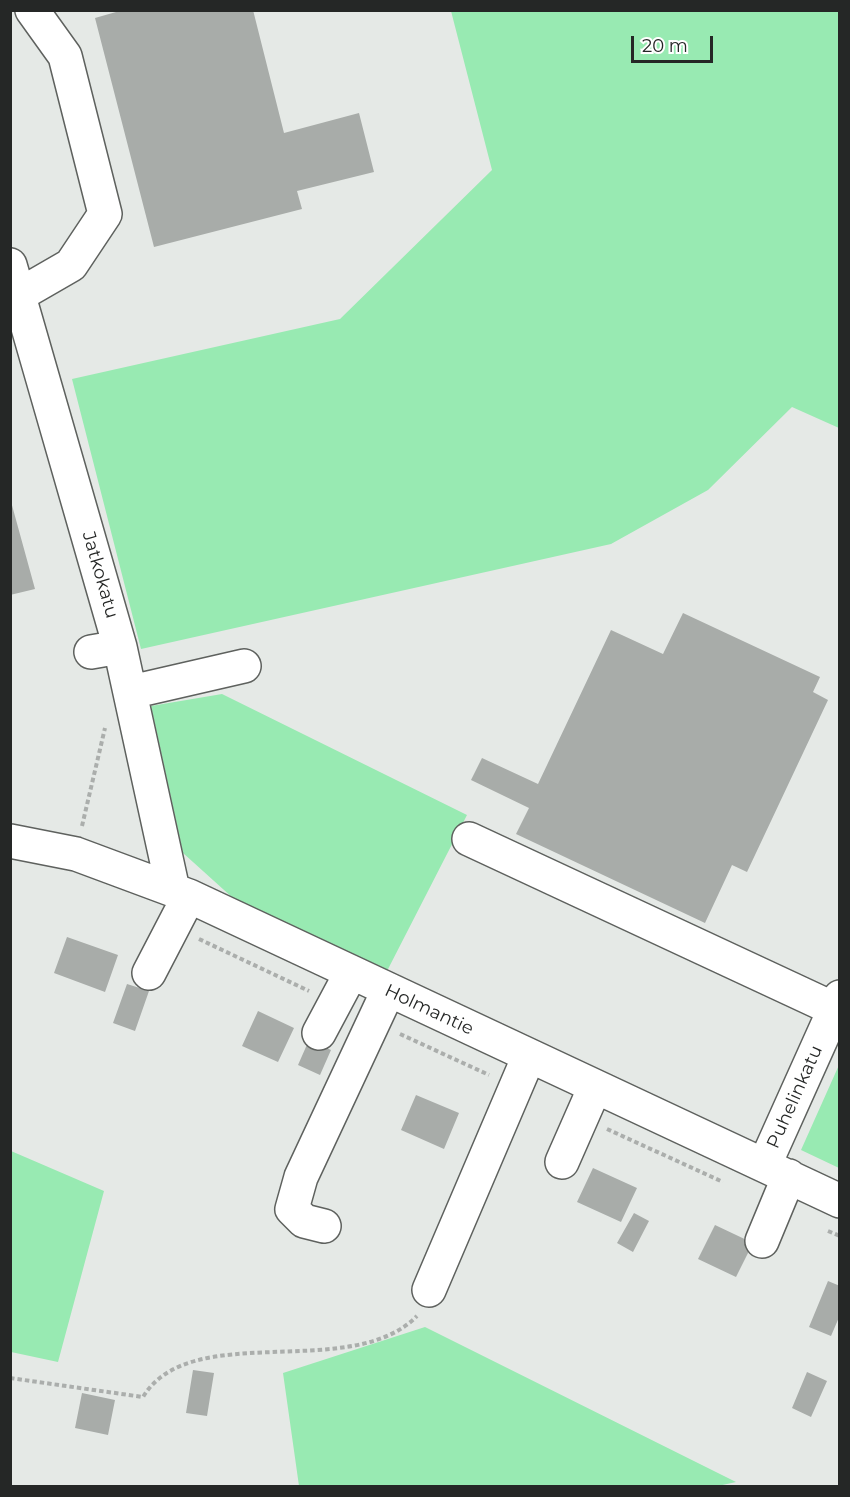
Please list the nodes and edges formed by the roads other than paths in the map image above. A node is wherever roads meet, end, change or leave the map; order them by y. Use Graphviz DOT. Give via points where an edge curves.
graph roads {
  1 [pos="31,10"];
  2 [pos="10,11"];
  3 [pos="15,280"];
  4 [pos="244,666"];
  5 [pos="130,692"];
  6 [pos="469,839"];
  7 [pos="10,841"];
  8 [pos="181,893"];
  9 [pos="149,973"];
  10 [pos="351,974"];
  11 [pos="388,991"];
  12 [pos="837,1003"];
  13 [pos="319,1033"];
  14 [pos="529,1056"];
  15 [pos="595,1086"];
  16 [pos="562,1162"];
  17 [pos="777,1170"];
  18 [pos="840,1201"];
  19 [pos="324,1226"];
  20 [pos="762,1242"];
  21 [pos="429,1290"];
  1 -- 2 [label="street"];
  1 -- 3 [label="street" via="65,56 105,214 71,265"];
  3 -- 5 [label="street, Jatkokatu" via="105,649"];
  4 -- 5 [label="street"];
  5 -- 8 [label="street, Jatkokatu"];
  6 -- 12 [label="street"];
  7 -- 8 [label="street, Holmantie" via="76,854"];
  8 -- 9 [label="street" via="175,927"];
  8 -- 10 [label="street, Holmantie"];
  10 -- 11 [label="street, Holmantie"];
  10 -- 13 [label="street"];
  11 -- 14 [label="street, Holmantie"];
  11 -- 19 [label="street" via="301,1177 292,1209 304,1221"];
  12 -- 17 [label="street, Puhelinkatu"];
  14 -- 15 [label="street, Holmantie"];
  14 -- 21 [label="street"];
  15 -- 16 [label="street"];
  15 -- 17 [label="street, Holmantie"];
  17 -- 18 [label="street, Holmantie"];
  17 -- 20 [label="street, Puhelinkatu"];
}
